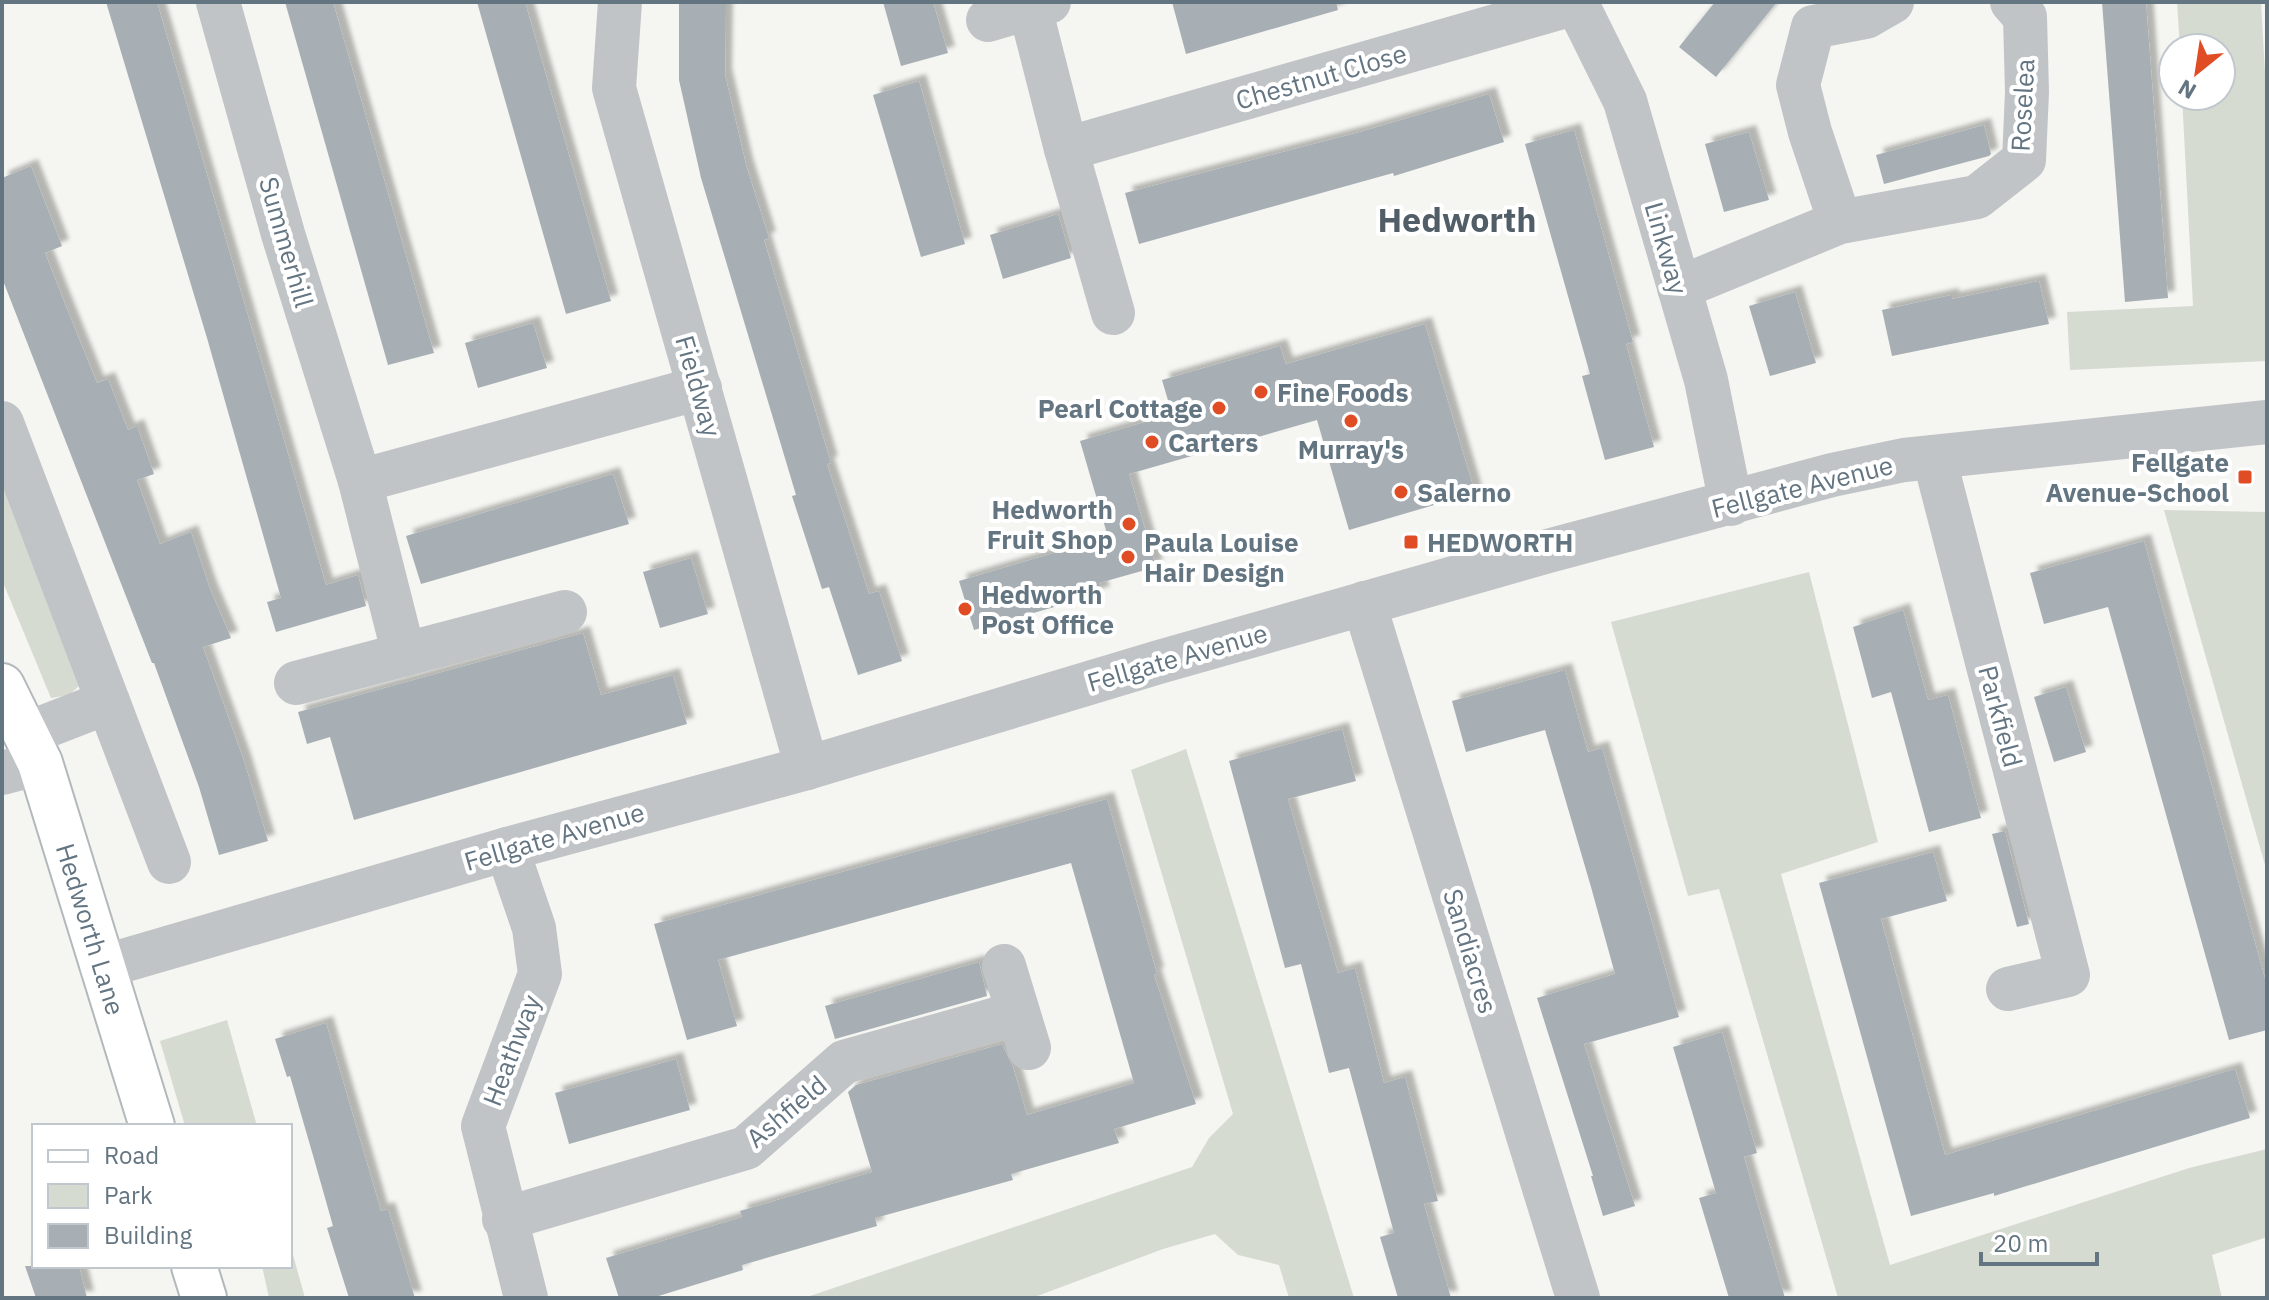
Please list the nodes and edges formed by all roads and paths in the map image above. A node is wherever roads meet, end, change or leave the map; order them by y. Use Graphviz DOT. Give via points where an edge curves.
graph roads {
  1 [pos="218,2"];
  2 [pos="620,2"];
  3 [pos="1892,2"];
  4 [pos="2012,2"];
  5 [pos="1576,3"];
  6 [pos="1040,5"];
  7 [pos="988,20"];
  8 [pos="1066,149"];
  9 [pos="1840,222"];
  10 [pos="1679,288"];
  11 [pos="1113,313"];
  12 [pos="700,388"];
  13 [pos="2267,422"];
  14 [pos="2,423"];
  15 [pos="1934,457"];
  16 [pos="360,481"];
  17 [pos="1731,504"];
  18 [pos="1364,603"];
  19 [pos="565,612"];
  20 [pos="404,655"];
  21 [pos="296,683"];
  22 [pos="2,686"];
  23 [pos="108,702"];
  24 [pos="23,757"];
  25 [pos="807,768"];
  26 [pos="507,849"];
  27 [pos="169,862"];
  28 [pos="1004,966"];
  29 [pos="102,967"];
  30 [pos="2008,989"];
  31 [pos="151,1124"];
  32 [pos="504,1219"];
  33 [pos="195,1268"];
  34 [pos="204,1298"];
  35 [pos="526,1298"];
  36 [pos="1578,1298"];
  1 -- 16 [label="street, Summerhill"];
  2 -- 12 [label="street, Fieldway" via="614,88"];
  3 -- 9 [label="street" via="1866,17 1813,27 1798,85"];
  4 -- 9 [label="street, Roselea" via="2025,17 2024,160 1977,197"];
  5 -- 8 [label="street, Chestnut Close"];
  5 -- 10 [label="street, Linkway" via="1625,101"];
  6 -- 7 [label="street"];
  6 -- 8 [label="street"];
  8 -- 11 [label="street"];
  9 -- 10 [label="street, Roselea"];
  10 -- 17 [label="street, Linkway" via="1706,380"];
  12 -- 16 [label="street"];
  12 -- 25 [label="street, Fieldway"];
  13 -- 15 [label="street, Fellgate Avenue"];
  14 -- 23 [label="street"];
  15 -- 17 [label="street, Fellgate Avenue" via="1832,475"];
  15 -- 30 [label="street, Parkfield" via="2072,992"];
  16 -- 20 [label="street, Summerhill"];
  17 -- 18 [label="street, Fellgate Avenue"];
  18 -- 25 [label="street, Fellgate Avenue"];
  18 -- 36 [label="street, Sandiacres"];
  19 -- 20 [label="street"];
  20 -- 21 [label="street"];
  22 -- 24 [label="street, Hedworth Lane"];
  23 -- 24 [label="street"];
  23 -- 27 [label="street"];
  24 -- 29 [label="street, Hedworth Lane"];
  25 -- 26 [label="street, Fellgate Avenue"];
  26 -- 29 [label="street, Fellgate Avenue"];
  26 -- 32 [label="street, Heathway" via="534,928 540,974 483,1126"];
  28 -- 32 [label="street, Ashfield" via="1024,1031 844,1062 746,1148"];
  29 -- 31 [label="street, Hedworth Lane"];
  32 -- 35 [label="street, Heathway"];
  33 -- 34 [label="street"];
}
